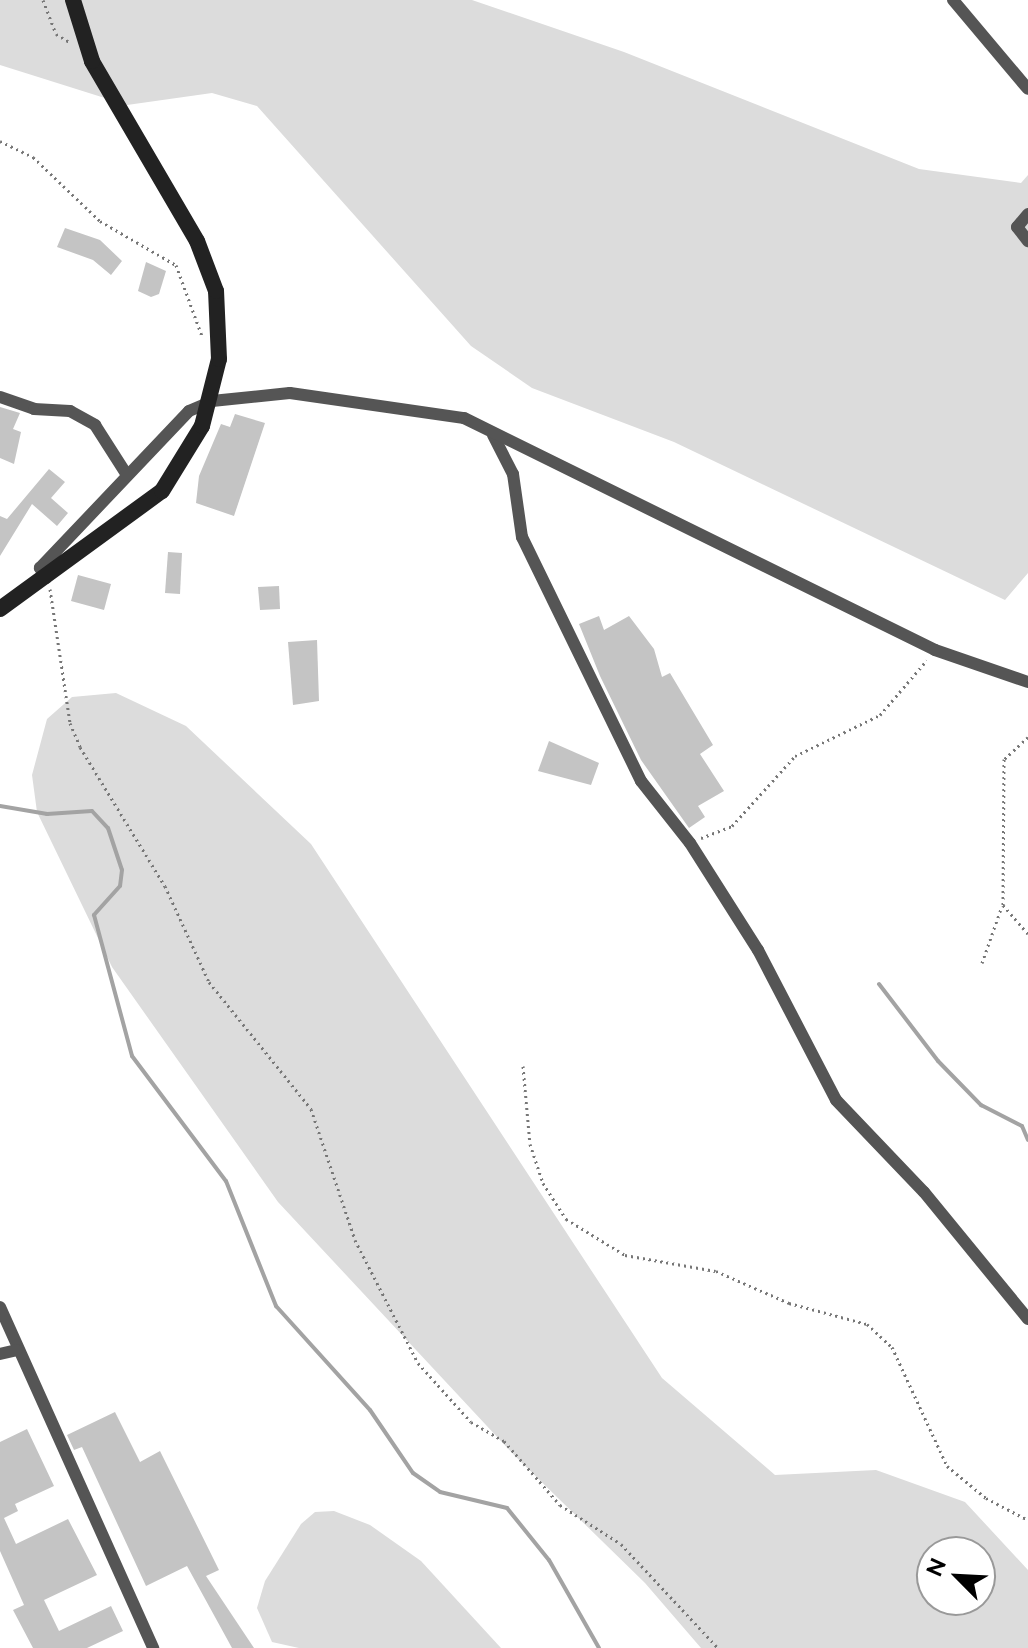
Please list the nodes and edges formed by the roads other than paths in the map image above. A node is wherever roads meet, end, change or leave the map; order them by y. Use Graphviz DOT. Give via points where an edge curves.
graph roads {
  1 [pos="73,0"];
  2 [pos="953,0"];
  3 [pos="1028,89"];
  4 [pos="1028,214"];
  5 [pos="1028,241"];
  6 [pos="0,397"];
  7 [pos="212,401"];
  8 [pos="493,435"];
  9 [pos="127,475"];
  10 [pos="46,578"];
  11 [pos="0,609"];
  12 [pos="1028,682"];
  13 [pos="0,1307"];
  14 [pos="1028,1319"];
  15 [pos="17,1350"];
  16 [pos="0,1354"];
  17 [pos="153,1648"];
  1 -- 7 [label="street" via="92,61 197,241 216,291 219,342"];
  2 -- 3 [label="street"];
  4 -- 5 [label="street" via="1017,227"];
  6 -- 9 [label="street" via="34,409 70,411 95,425"];
  7 -- 8 [label="street" via="290,393 431,409"];
  7 -- 9 [label="street" via="189,411"];
  7 -- 10 [label="street" via="191,449 162,491"];
  8 -- 12 [label="street" via="935,650"];
  8 -- 14 [label="street" via="513,474 522,537 641,781 690,843 758,950 836,1100 924,1192"];
  9 -- 10 [label="street" via="40,568"];
  10 -- 11 [label="street"];
  13 -- 15 [label="street"];
  15 -- 16 [label="street"];
  15 -- 17 [label="street"];
}
